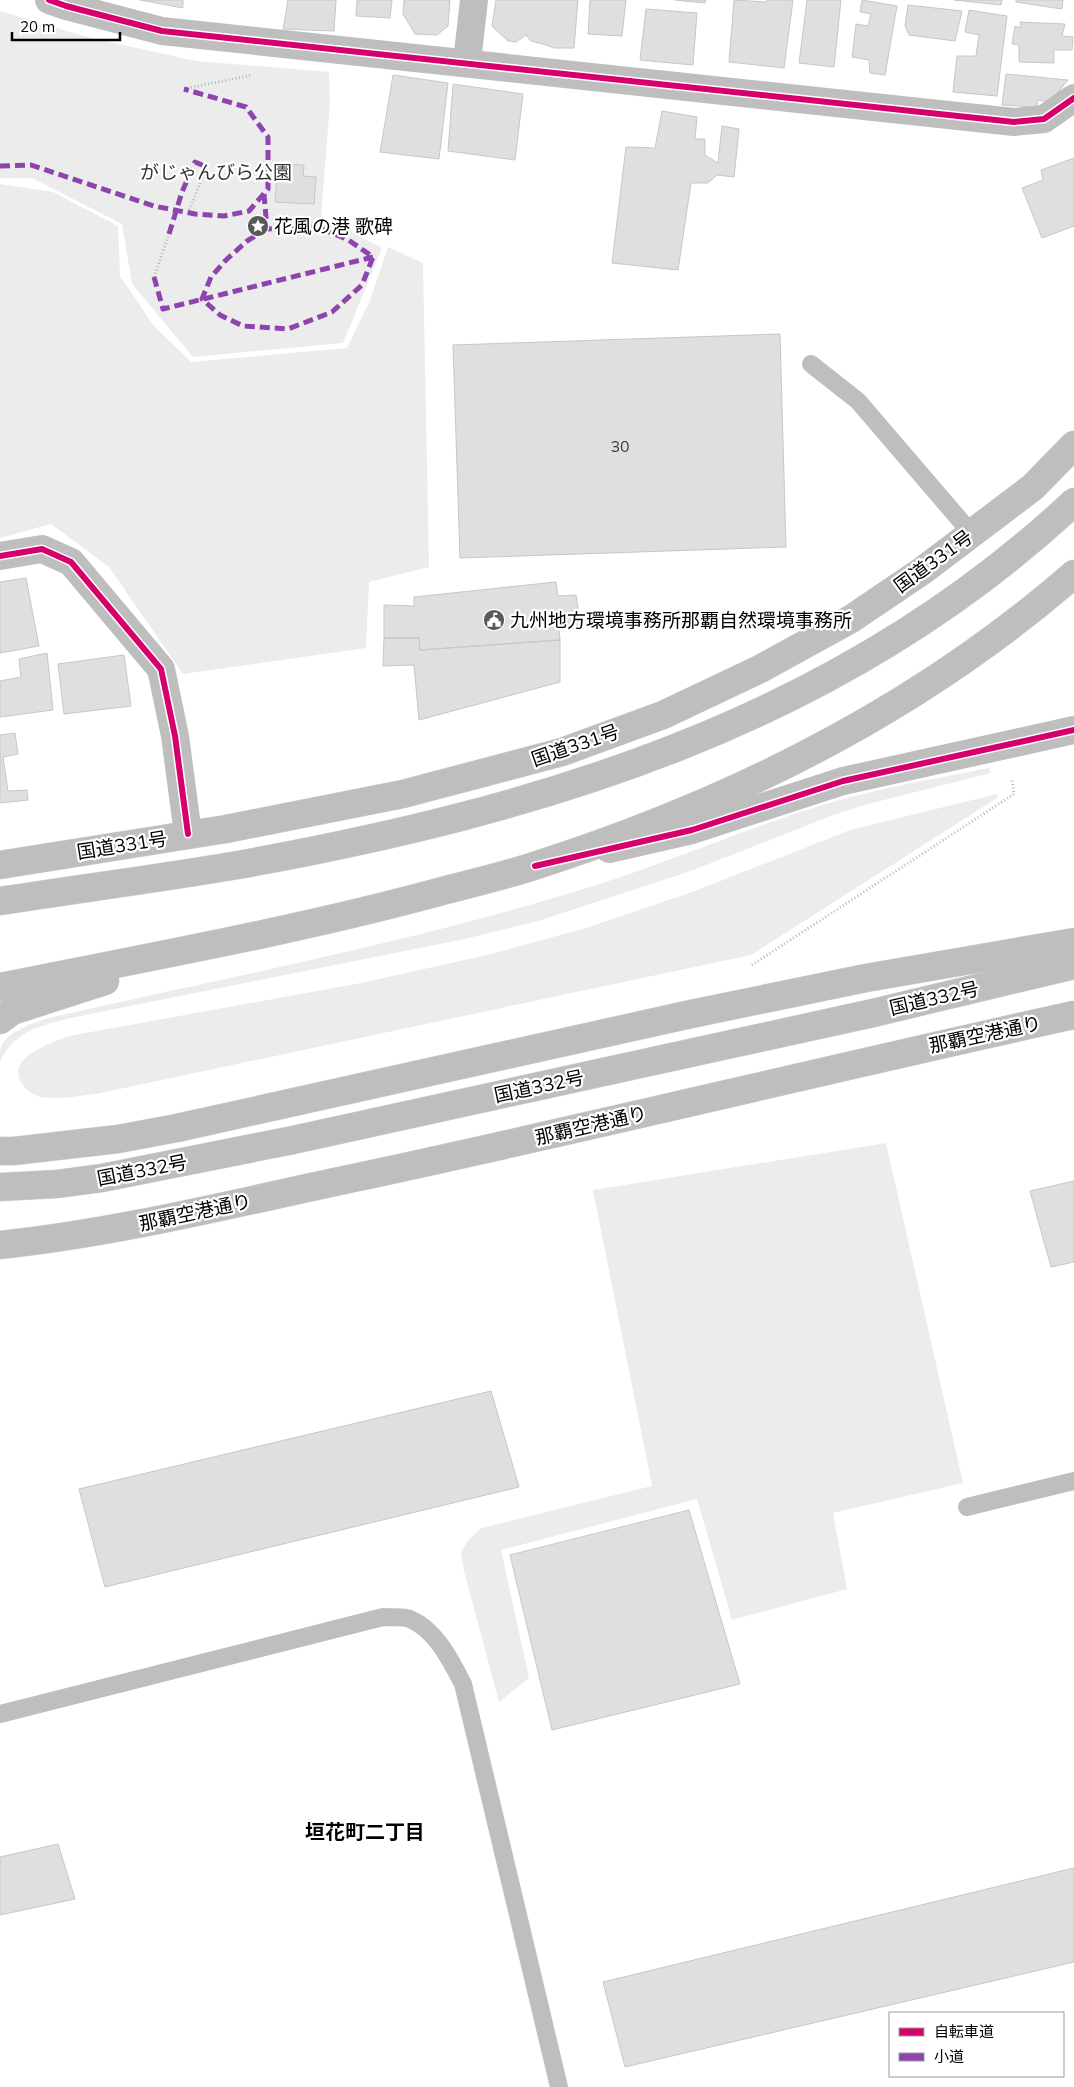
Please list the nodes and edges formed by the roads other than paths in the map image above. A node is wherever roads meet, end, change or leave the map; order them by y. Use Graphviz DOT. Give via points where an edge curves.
graph roads {
  1 [pos="49,0"];
  2 [pos="474,0"];
  3 [pos="467,62"];
  4 [pos="1074,98"];
  5 [pos="811,364"];
  6 [pos="1074,445"];
  7 [pos="1074,502"];
  8 [pos="972,534"];
  9 [pos="0,556"];
  10 [pos="1074,574"];
  11 [pos="1074,730"];
  12 [pos="188,834"];
  13 [pos="0,865"];
  14 [pos="535,866"];
  15 [pos="0,901"];
  16 [pos="228,942"];
  17 [pos="1074,942"];
  18 [pos="1074,965"];
  19 [pos="0,987"];
  20 [pos="1074,1015"];
  21 [pos="0,1020"];
  22 [pos="0,1130"];
  23 [pos="59,1146"];
  24 [pos="0,1151"];
  25 [pos="0,1187"];
  26 [pos="0,1229"];
  27 [pos="106,1231"];
  28 [pos="0,1245"];
  29 [pos="1074,1481"];
  30 [pos="967,1508"];
  31 [pos="0,1714"];
  32 [pos="559,2087"];
  1 -- 3 [label="main road" via="162,31"];
  2 -- 3 [label="main road"];
  3 -- 4 [label="main road" via="1014,122 1044,119"];
  5 -- 8 [label="lane" via="858,401"];
  6 -- 8 [label="main road, 国道331号" via="1032,487"];
  7 -- 15 [label="main road, 国道331号" via="1049,526 975,584 833,677 762,712 672,750 590,780 423,826 230,866"];
  8 -- 12 [label="main road, 国道331号" via="851,619 760,669 654,718 562,752 449,782 333,808"];
  9 -- 12 [label="main road" via="42,549 71,562 161,669 175,736"];
  10 -- 14 [label="main road" via="1038,606 965,661 873,718 798,759 712,801"];
  11 -- 14 [label="main road" via="843,781 692,830"];
  12 -- 13 [label="main road, 国道331号"];
  14 -- 16 [label="main road" via="384,907"];
  16 -- 19 [label="main road"];
  16 -- 21 [label="main road" via="12,1011"];
  17 -- 23 [label="main road, 国道332号" via="866,978 177,1128"];
  18 -- 25 [label="main road, 国道332号" via="873,1013 293,1140 102,1178"];
  20 -- 27 [label="main road, 那覇空港通り" via="523,1141"];
  22 -- 23 [label="main road" via="19,1138"];
  23 -- 24 [label="main road, 国道332号"];
  26 -- 27 [label="main road"];
  27 -- 28 [label="main road"];
  29 -- 30 [label="lane"];
  31 -- 32 [label="lane" via="383,1618 409,1618 425,1628 448,1656 463,1684"];
}
